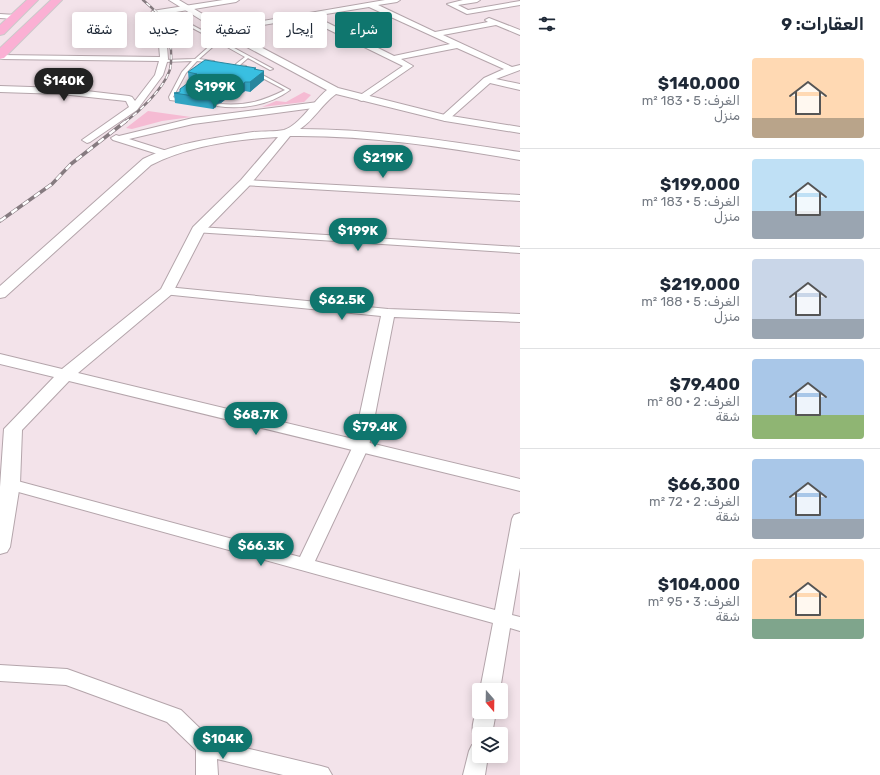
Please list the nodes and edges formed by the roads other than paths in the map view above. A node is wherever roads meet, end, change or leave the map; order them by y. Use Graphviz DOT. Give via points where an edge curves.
graph roads {
  1 [pos="33,0"];
  2 [pos="57,0"];
  3 [pos="173,0"];
  4 [pos="236,0"];
  5 [pos="397,0"];
  6 [pos="441,0"];
  7 [pos="477,0"];
  8 [pos="520,3"];
  9 [pos="451,4"];
  10 [pos="371,5"];
  11 [pos="185,8"];
  12 [pos="165,12"];
  13 [pos="468,12"];
  14 [pos="327,13"];
  15 [pos="0,16"];
  16 [pos="16,17"];
  17 [pos="201,18"];
  18 [pos="497,23"];
  19 [pos="327,26"];
  20 [pos="0,31"];
  21 [pos="520,33"];
  22 [pos="436,34"];
  23 [pos="459,45"];
  24 [pos="163,48"];
  25 [pos="209,48"];
  26 [pos="233,48"];
  27 [pos="256,48"];
  28 [pos="0,56"];
  29 [pos="248,56"];
  30 [pos="394,58"];
  31 [pos="164,60"];
  32 [pos="196,60"];
  33 [pos="216,63"];
  34 [pos="230,64"];
  35 [pos="237,65"];
  36 [pos="520,67"];
  37 [pos="271,69"];
  38 [pos="510,69"];
  39 [pos="487,80"];
  40 [pos="520,87"];
  41 [pos="0,90"];
  42 [pos="334,90"];
  43 [pos="362,98"];
  44 [pos="178,100"];
  45 [pos="219,105"];
  46 [pos="318,105"];
  47 [pos="134,108"];
  48 [pos="445,118"];
  49 [pos="520,130"];
  50 [pos="287,132"];
  51 [pos="96,134"];
  52 [pos="119,139"];
  53 [pos="87,140"];
  54 [pos="164,152"];
  55 [pos="520,156"];
  56 [pos="246,183"];
  57 [pos="520,198"];
  58 [pos="198,230"];
  59 [pos="520,250"];
  60 [pos="167,291"];
  61 [pos="0,294"];
  62 [pos="388,313"];
  63 [pos="520,318"];
  64 [pos="0,359"];
  65 [pos="65,376"];
  66 [pos="361,446"];
  67 [pos="10,484"];
  68 [pos="520,485"];
  69 [pos="520,519"];
  70 [pos="0,547"];
  71 [pos="305,564"];
  72 [pos="512,621"];
  73 [pos="0,674"];
  74 [pos="492,683"];
  75 [pos="206,747"];
  76 [pos="476,763"];
  77 [pos="207,775"];
  78 [pos="322,775"];
  79 [pos="474,775"];
  1 -- 16 [label="main road"];
  2 -- 28 [label="main road"];
  3 -- 11 [label="street"];
  4 -- 11 [label="street"];
  5 -- 10 [label="street"];
  6 -- 9 [label="street"];
  7 -- 9 [label="street"];
  8 -- 13 [label="street"];
  9 -- 13 [label="street"];
  10 -- 14 [label="street"];
  10 -- 22 [label="street"];
  11 -- 12 [label="street"];
  11 -- 17 [label="street"];
  13 -- 18 [label="street"];
  15 -- 16 [label="street"];
  16 -- 20 [label="main road"];
  18 -- 21 [label="street"];
  18 -- 22 [label="street"];
  19 -- 30 [label="street"];
  22 -- 23 [label="street"];
  23 -- 30 [label="street"];
  23 -- 38 [label="street"];
  24 -- 31 [label="street"];
  25 -- 32 [label="lane"];
  26 -- 29 [label="lane"];
  27 -- 42 [label="street"];
  28 -- 31 [label="street"];
  29 -- 35 [label="lane"];
  29 -- 37 [label="lane"];
  30 -- 43 [label="street" via="409,66"];
  31 -- 32 [label="lane"];
  31 -- 47 [label="street" via="159,75"];
  32 -- 33 [label="lane"];
  32 -- 44 [label="lane" via="184,72 171,97"];
  34 -- 35 [label="lane"];
  35 -- 45 [label="lane" via="288,90 250,106"];
  36 -- 38 [label="street"];
  38 -- 39 [label="street"];
  39 -- 40 [label="street"];
  39 -- 48 [label="street"];
  41 -- 47 [label="street" via="61,91 129,99"];
  42 -- 43 [label="street"];
  42 -- 46 [label="street"];
  43 -- 48 [label="street"];
  46 -- 50 [label="street" via="303,122"];
  46 -- 52 [label="street" via="246,113 150,129"];
  47 -- 51 [label="street"];
  48 -- 49 [label="street"];
  50 -- 54 [label="street" via="194,145"];
  50 -- 55 [label="street" via="404,138"];
  50 -- 56 [label="street"];
  51 -- 52 [label="street"];
  51 -- 53 [label="street"];
  52 -- 54 [label="street"];
  54 -- 61 [label="street" via="147,162"];
  56 -- 57 [label="street"];
  56 -- 58 [label="street"];
  58 -- 59 [label="street"];
  58 -- 60 [label="street"];
  60 -- 62 [label="street"];
  60 -- 65 [label="street"];
  62 -- 63 [label="street"];
  62 -- 66 [label="street"];
  64 -- 65 [label="street"];
  65 -- 66 [label="street"];
  65 -- 67 [label="street" via="13,429"];
  66 -- 68 [label="street"];
  66 -- 71 [label="street"];
  67 -- 70 [label="street"];
  67 -- 71 [label="street"];
  69 -- 72 [label="street"];
  71 -- 72 [label="street"];
  72 -- 74 [label="street"];
  73 -- 75 [label="street" via="67,677 174,716"];
  75 -- 77 [label="street"];
  75 -- 78 [label="street"];
  76 -- 79 [label="street"];
}
